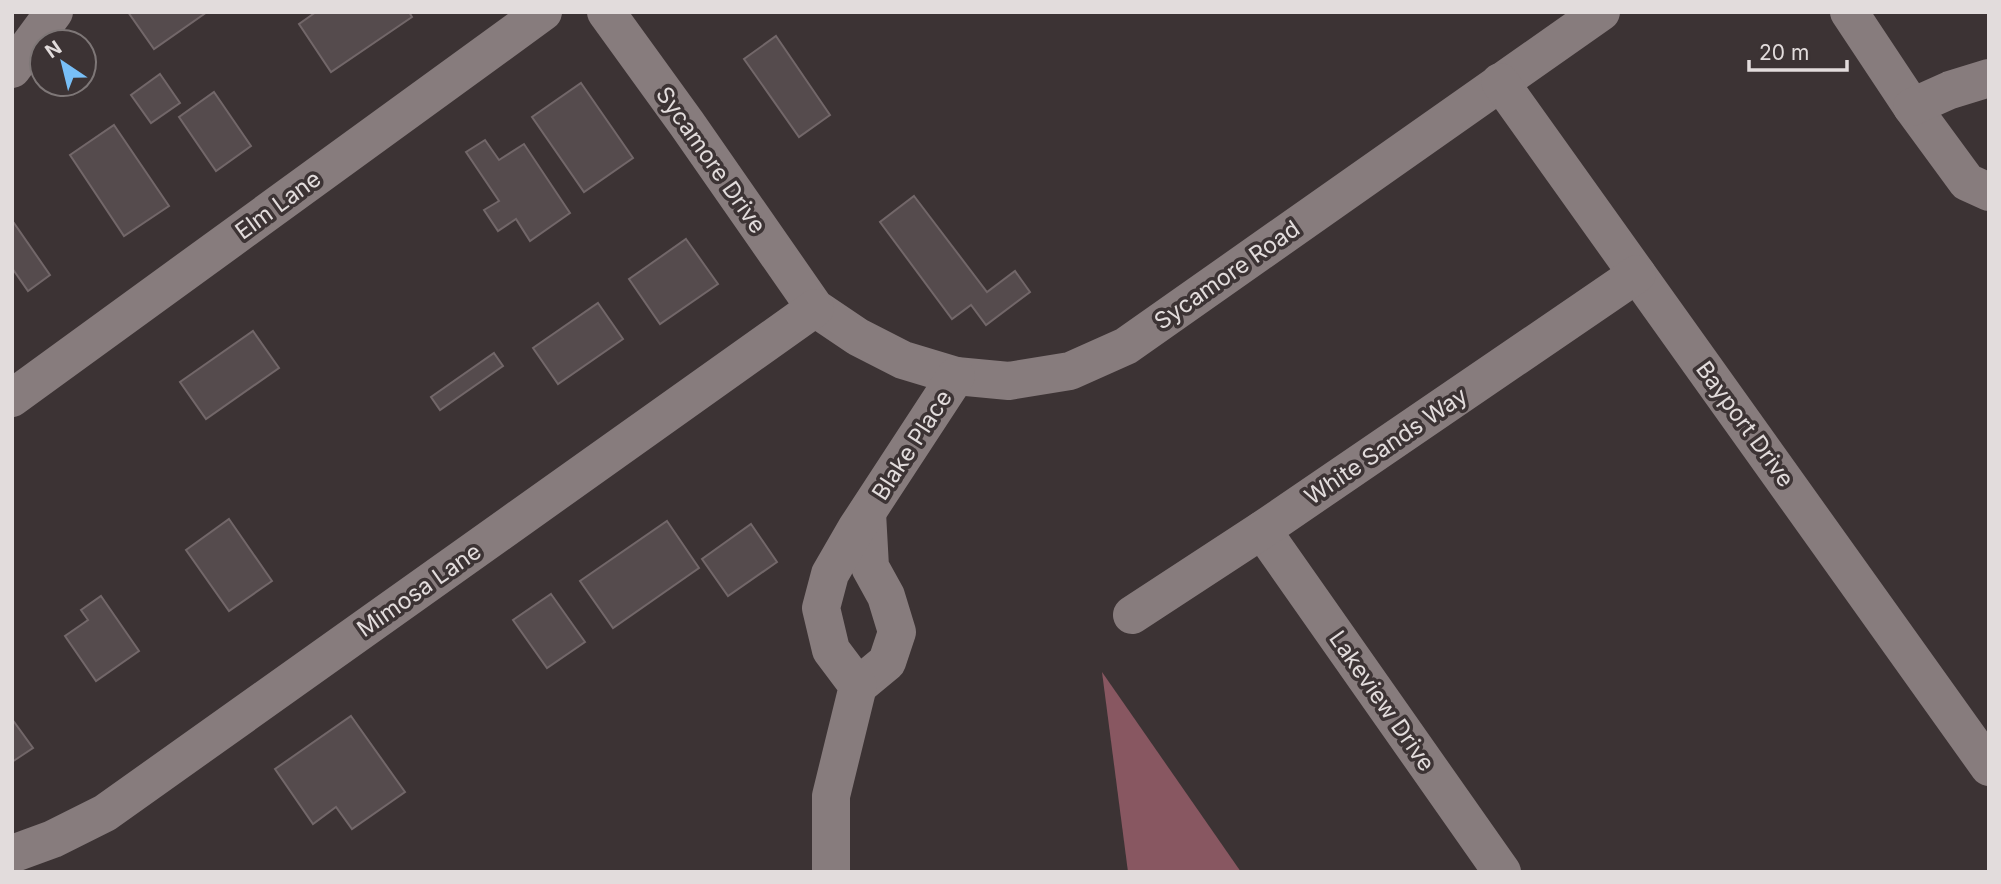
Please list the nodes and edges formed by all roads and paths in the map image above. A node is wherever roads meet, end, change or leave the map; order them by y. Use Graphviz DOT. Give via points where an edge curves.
graph roads {
  1 [pos="54,12"];
  2 [pos="543,12"];
  3 [pos="606,12"];
  4 [pos="1601,12"];
  5 [pos="1849,12"];
  6 [pos="12,69"];
  7 [pos="1989,78"];
  8 [pos="1500,82"];
  9 [pos="1912,107"];
  10 [pos="1989,192"];
  11 [pos="1637,274"];
  12 [pos="815,308"];
  13 [pos="956,376"];
  14 [pos="12,398"];
  15 [pos="867,513"];
  16 [pos="1262,530"];
  17 [pos="1132,615"];
  18 [pos="858,686"];
  19 [pos="1989,766"];
  20 [pos="12,854"];
  21 [pos="831,872"];
  22 [pos="1502,872"];
  1 -- 6 [label="street"];
  2 -- 14 [label="street, Elm Lane"];
  3 -- 12 [label="street, Sycamore Drive"];
  4 -- 8 [label="street, Sycamore Road"];
  5 -- 9 [label="street"];
  7 -- 9 [label="street"];
  8 -- 11 [label="street, Bayport Drive"];
  8 -- 13 [label="street, Sycamore Road" via="1126,346 1070,371 1009,382"];
  9 -- 10 [label="street" via="1967,182"];
  11 -- 16 [label="street, White Sands Way"];
  11 -- 19 [label="street, Bayport Drive"];
  12 -- 13 [label="street, Sycamore Road" via="904,360"];
  12 -- 20 [label="street, Mimosa Lane" via="105,813"];
  13 -- 15 [label="street, Blake Place"];
  15 -- 18 [label="street, Blake Place" via="870,567 886,596 897,632 887,662"];
  15 -- 18 [label="street, Blake Place" via="830,574 821,608 831,650"];
  16 -- 17 [label="street, White Sands Way"];
  16 -- 22 [label="street, Lakeview Drive"];
  18 -- 21 [label="street" via="831,796"];
}
